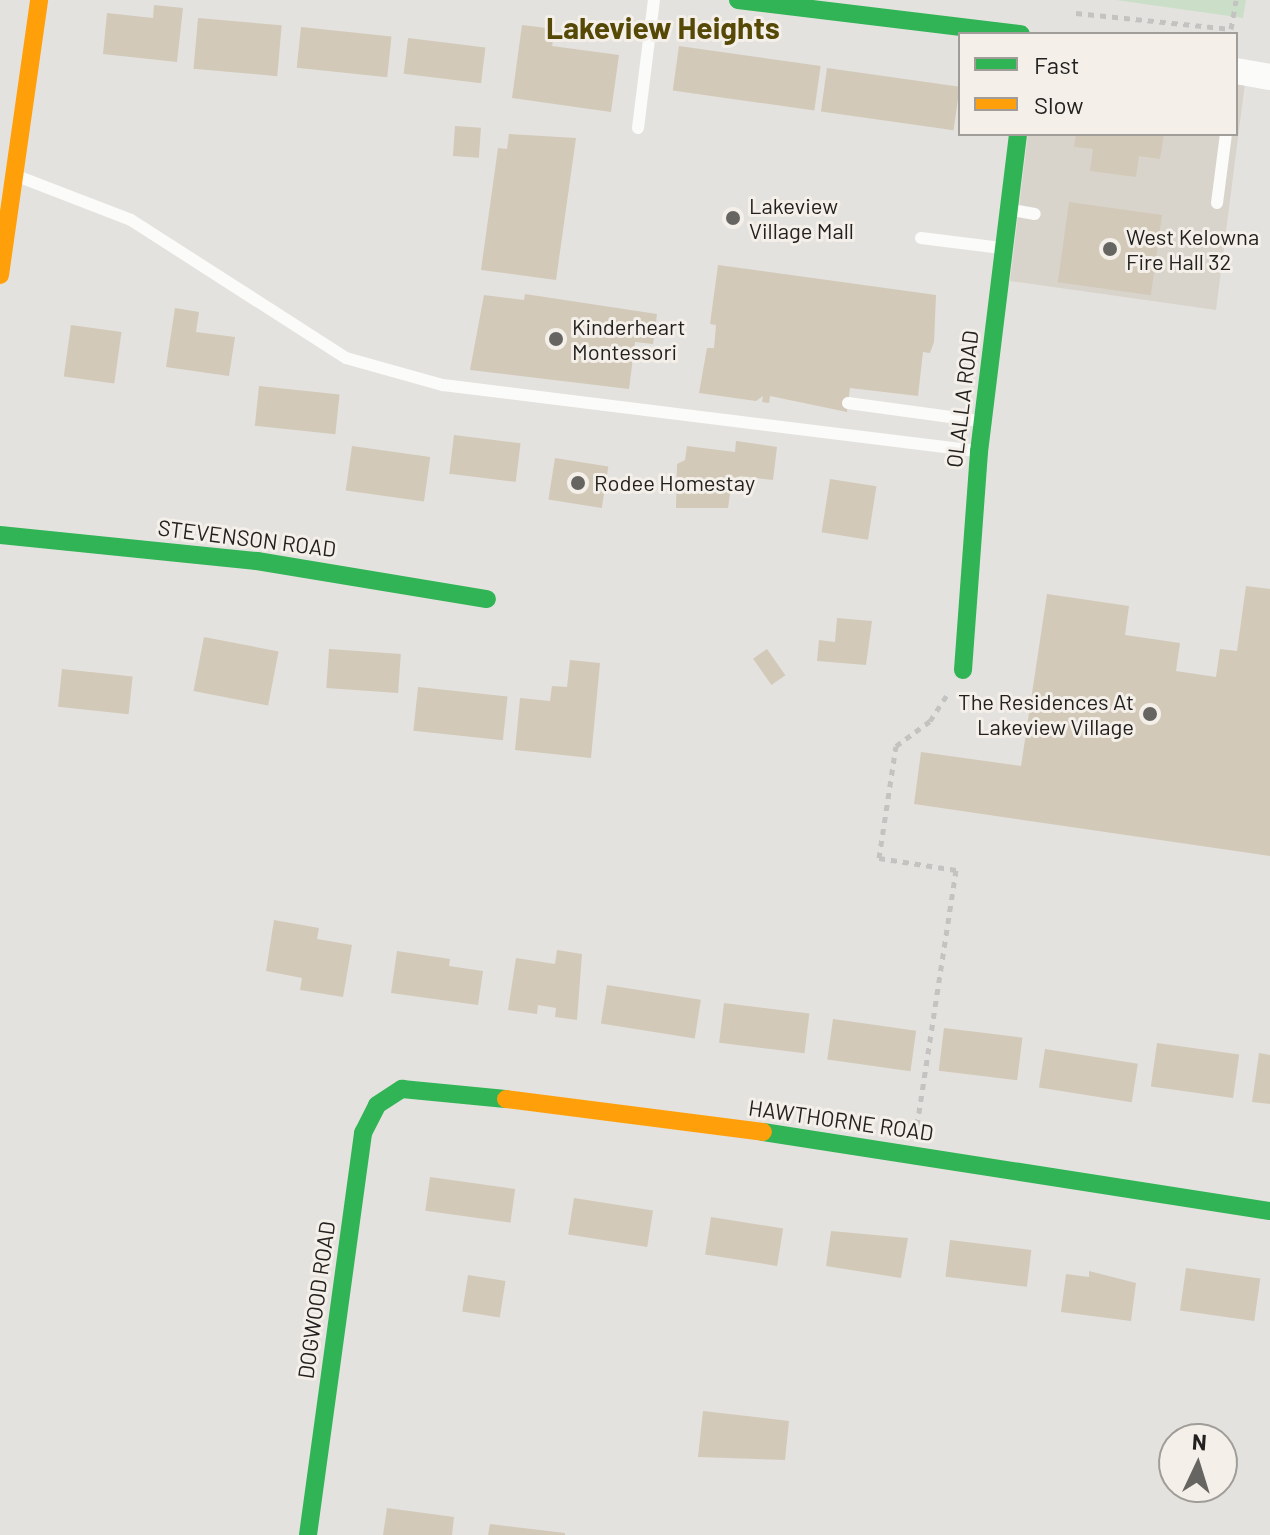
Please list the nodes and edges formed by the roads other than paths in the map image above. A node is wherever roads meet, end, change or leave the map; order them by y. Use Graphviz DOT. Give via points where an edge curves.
graph roads {
  1 [pos="39,0"];
  2 [pos="654,0"];
  3 [pos="738,0"];
  4 [pos="1004,32"];
  5 [pos="1238,71"];
  6 [pos="1270,77"];
  7 [pos="638,128"];
  8 [pos="1018,136"];
  9 [pos="1226,136"];
  10 [pos="17,176"];
  11 [pos="1217,203"];
  12 [pos="1009,210"];
  13 [pos="1035,214"];
  14 [pos="921,238"];
  15 [pos="1005,248"];
  16 [pos="0,275"];
  17 [pos="848,403"];
  18 [pos="983,422"];
  19 [pos="979,452"];
  20 [pos="0,535"];
  21 [pos="487,599"];
  22 [pos="963,670"];
  23 [pos="402,1089"];
  24 [pos="1270,1211"];
  25 [pos="308,1535"];
  1 -- 10 [label="street"];
  2 -- 7 [label="lane"];
  3 -- 4 [label="street"];
  5 -- 6 [label="street"];
  8 -- 12 [label="street, OLALLA ROAD"];
  9 -- 11 [label="lane"];
  10 -- 16 [label="street"];
  10 -- 19 [label="lane" via="131,220 346,358 443,385"];
  12 -- 13 [label="lane"];
  12 -- 15 [label="street, OLALLA ROAD"];
  14 -- 15 [label="lane"];
  15 -- 18 [label="street, OLALLA ROAD"];
  17 -- 18 [label="lane"];
  18 -- 19 [label="street, OLALLA ROAD"];
  19 -- 22 [label="street, OLALLA ROAD"];
  20 -- 21 [label="street, STEVENSON ROAD" via="257,561"];
  23 -- 24 [label="street, HAWTHORNE ROAD" via="612,1109"];
  23 -- 25 [label="street, DOGWOOD ROAD" via="377,1105 363,1133"];
}
